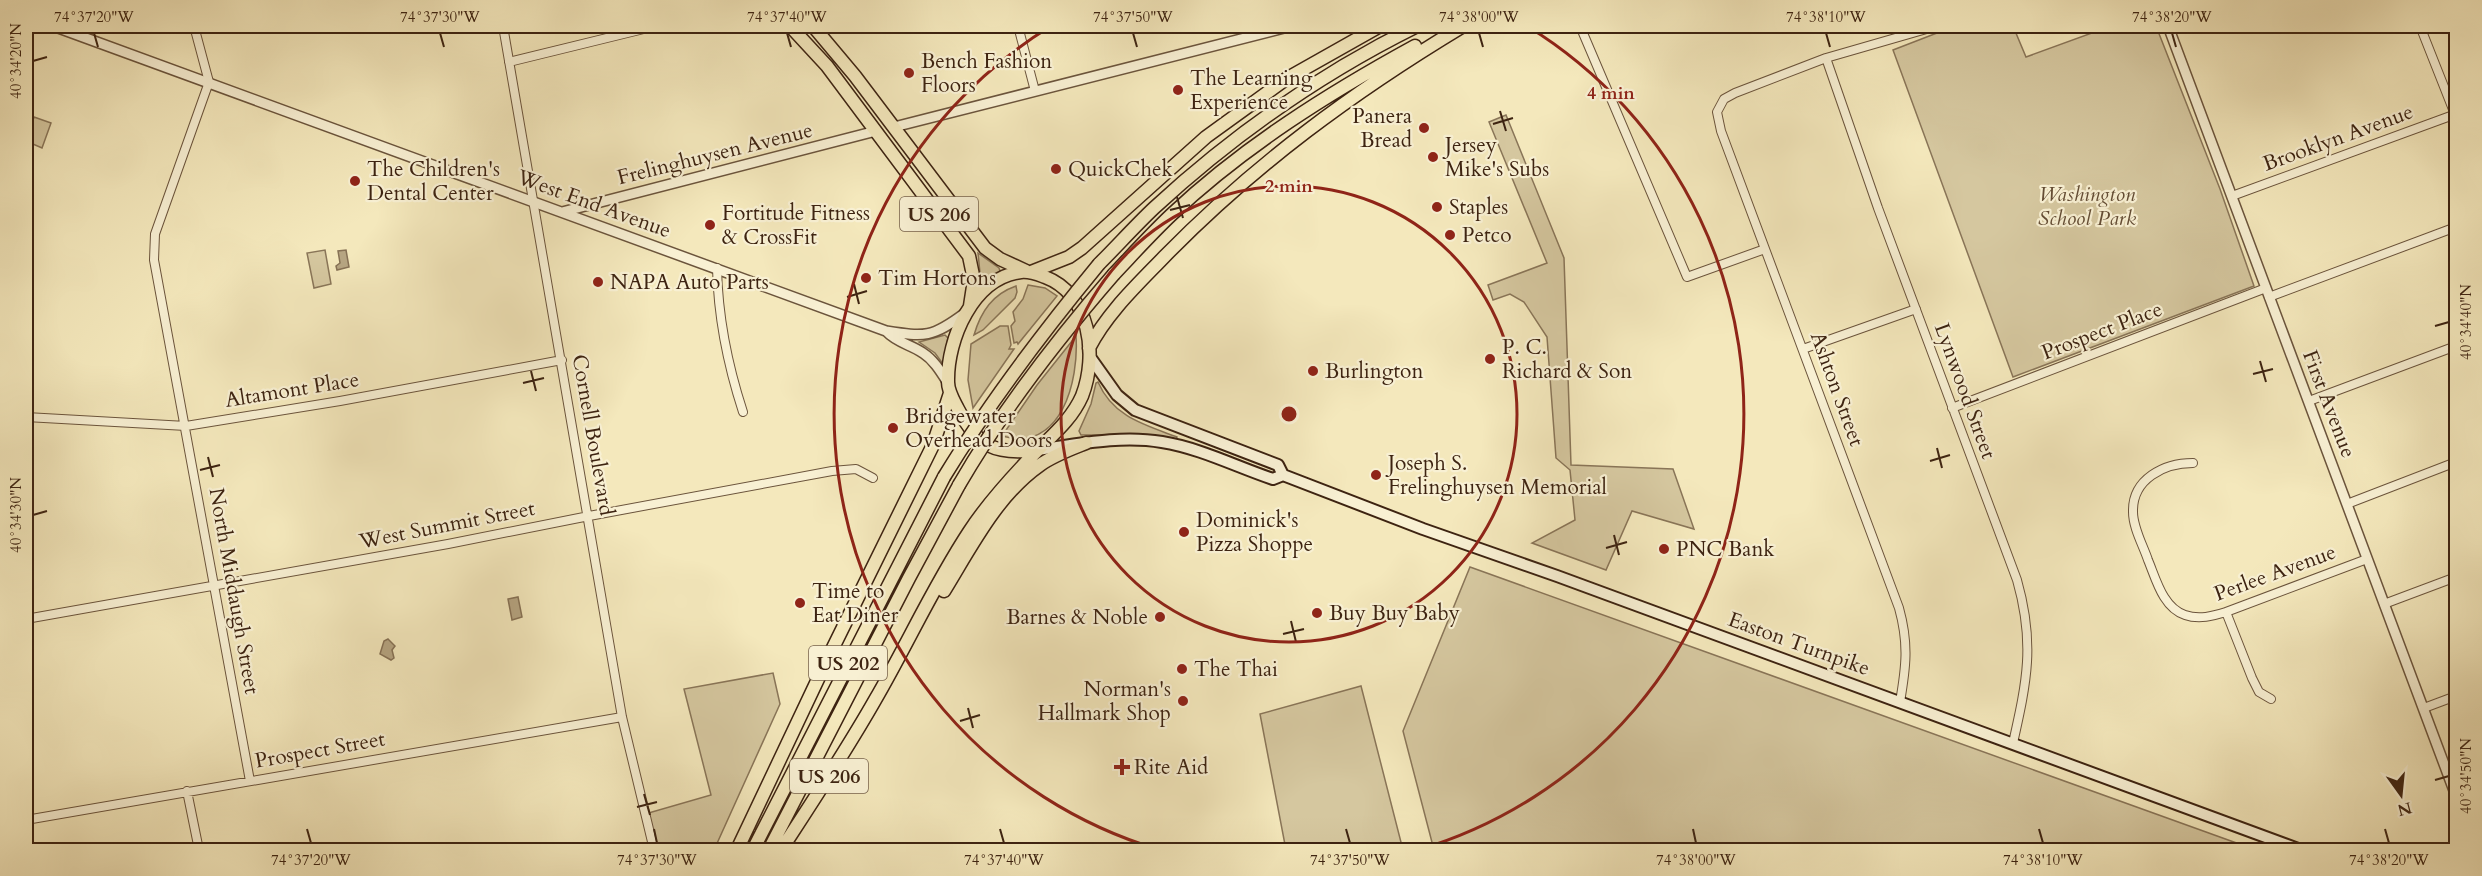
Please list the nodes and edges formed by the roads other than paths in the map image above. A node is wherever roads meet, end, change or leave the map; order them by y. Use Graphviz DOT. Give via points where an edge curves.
graph roads {
  1 [pos="53,26"];
  2 [pos="194,26"];
  3 [pos="503,26"];
  4 [pos="656,26"];
  5 [pos="790,26"];
  6 [pos="813,26"];
  7 [pos="1018,26"];
  8 [pos="1292,26"];
  9 [pos="1380,26"];
  10 [pos="1417,26"];
  11 [pos="1461,26"];
  12 [pos="1580,26"];
  13 [pos="1936,26"];
  14 [pos="2168,26"];
  15 [pos="2420,26"];
  16 [pos="1826,58"];
  17 [pos="509,62"];
  18 [pos="209,82"];
  19 [pos="1035,91"];
  20 [pos="2456,115"];
  21 [pos="894,127"];
  22 [pos="876,131"];
  23 [pos="2232,196"];
  24 [pos="533,201"];
  25 [pos="562,212"];
  26 [pos="2457,227"];
  27 [pos="1765,249"];
  28 [pos="717,268"];
  29 [pos="1029,272"];
  30 [pos="2267,293"];
  31 [pos="968,309"];
  32 [pos="1916,309"];
  33 [pos="886,331"];
  34 [pos="2457,346"];
  35 [pos="1803,349"];
  36 [pos="1089,353"];
  37 [pos="562,360"];
  38 [pos="949,388"];
  39 [pos="2309,401"];
  40 [pos="1952,408"];
  41 [pos="743,412"];
  42 [pos="26,417"];
  43 [pos="186,426"];
  44 [pos="1086,443"];
  45 [pos="1037,450"];
  46 [pos="2457,462"];
  47 [pos="2193,463"];
  48 [pos="1283,475"];
  49 [pos="873,478"];
  50 [pos="2347,504"];
  51 [pos="589,516"];
  52 [pos="2367,559"];
  53 [pos="2457,577"];
  54 [pos="214,586"];
  55 [pos="929,602"];
  56 [pos="2384,604"];
  57 [pos="2226,612"];
  58 [pos="26,619"];
  59 [pos="2457,696"];
  60 [pos="2271,699"];
  61 [pos="1900,702"];
  62 [pos="2424,708"];
  63 [pos="622,717"];
  64 [pos="2013,743"];
  65 [pos="250,781"];
  66 [pos="187,791"];
  67 [pos="2457,796"];
  68 [pos="26,820"];
  69 [pos="654,849"];
  70 [pos="199,850"];
  71 [pos="737,850"];
  72 [pos="753,850"];
  73 [pos="769,850"];
  74 [pos="781,850"];
  75 [pos="2301,850"];
  1 -- 18 [label="street, West End Avenue"];
  2 -- 18 [label="street"];
  3 -- 17 [label="street, Cornell Boulevard"];
  4 -- 17 [label="street"];
  5 -- 22 [label="highway, US 206" via="827,66"];
  6 -- 21 [label="highway, US 206"];
  7 -- 19 [label="street"];
  8 -- 19 [label="street"];
  9 -- 29 [label="highway" via="1286,80 1206,137 1082,248"];
  10 -- 72 [label="highway, US 202, bridge" via="1328,76 1239,138 1152,210 1100,264 1020,362 944,477"];
  11 -- 36 [label="highway" via="1348,99 1249,176 1135,286 1103,323"];
  11 -- 73 [label="highway, US 202, bridge" via="1430,38 1354,81 1238,159 1172,214 1114,274 1032,374 959,485"];
  12 -- 27 [label="street" via="1687,277"];
  13 -- 16 [label="street"];
  14 -- 23 [label="street, First Avenue"];
  15 -- 20 [label="street"];
  16 -- 27 [label="street, Ashton Street" via="1728,96 1718,107 1718,121"];
  16 -- 32 [label="street, Lynwood Street"];
  17 -- 24 [label="street, Cornell Boulevard"];
  18 -- 24 [label="street, West End Avenue"];
  18 -- 43 [label="street, North Middaugh Street" via="154,246 163,314"];
  19 -- 21 [label="street"];
  20 -- 23 [label="street, Brooklyn Avenue"];
  21 -- 29 [label="highway, US 206" via="985,248"];
  22 -- 25 [label="street, Frelinghuysen Avenue"];
  22 -- 31 [label="highway, US 206" via="969,256 974,280"];
  23 -- 30 [label="street, First Avenue"];
  24 -- 25 [label="street, West End Avenue"];
  24 -- 37 [label="street, Cornell Boulevard"];
  25 -- 28 [label="street, West End Avenue"];
  26 -- 30 [label="street, Prospect Place"];
  27 -- 35 [label="street, Ashton Street"];
  28 -- 33 [label="street, West End Avenue"];
  28 -- 41 [label="street" via="727,350"];
  29 -- 31 [label="highway, US 206" via="998,280"];
  29 -- 36 [label="highway, US 206" via="1053,280 1074,298 1084,321"];
  30 -- 39 [label="street, First Avenue"];
  30 -- 40 [label="street, Prospect Place"];
  31 -- 33 [label="street, West End Avenue" via="931,334"];
  31 -- 38 [label="highway, US 206" via="958,330"];
  32 -- 35 [label="street"];
  32 -- 40 [label="street, Lynwood Street"];
  33 -- 38 [label="street, West End Avenue" via="894,339 925,353"];
  34 -- 39 [label="street"];
  35 -- 61 [label="street, Ashton Street" via="1905,631 1907,652"];
  36 -- 45 [label="highway, US 206" via="1086,381 1075,409"];
  36 -- 48 [label="main road, Easton Turnpike" via="1117,395 1135,410 1278,465"];
  37 -- 43 [label="street, Altamont Place"];
  37 -- 51 [label="street, Cornell Boulevard"];
  38 -- 45 [label="highway" via="970,430 987,446 1009,452"];
  38 -- 71 [label="highway, US 206" via="933,445"];
  39 -- 50 [label="street, First Avenue"];
  40 -- 64 [label="street, Lynwood Street" via="2025,608 2026,688"];
  42 -- 43 [label="street, Altamont Place"];
  43 -- 54 [label="street, North Middaugh Street"];
  44 -- 45 [label="main road, Easton Turnpike"];
  44 -- 48 [label="main road, Easton Turnpike" via="1162,442 1273,479"];
  44 -- 55 [label="highway" via="1040,465 1021,481 993,513 943,592"];
  45 -- 55 [label="highway, US 206" via="982,513"];
  46 -- 50 [label="street"];
  47 -- 57 [label="street, Perlee Avenue" via="2181,463 2150,476 2134,497 2133,513 2157,582 2173,608 2197,617"];
  48 -- 61 [label="main road, Easton Turnpike"];
  49 -- 51 [label="street, West Summit Street" via="856,469 832,471"];
  50 -- 52 [label="street, First Avenue"];
  51 -- 54 [label="street, West Summit Street"];
  51 -- 63 [label="street, Cornell Boulevard"];
  52 -- 56 [label="street, First Avenue"];
  52 -- 57 [label="street, Perlee Avenue"];
  53 -- 56 [label="street"];
  54 -- 58 [label="street, West Summit Street"];
  54 -- 65 [label="street, North Middaugh Street"];
  55 -- 74 [label="highway, US 206" via="875,700"];
  56 -- 62 [label="street, First Avenue"];
  57 -- 60 [label="street" via="2259,692"];
  59 -- 62 [label="street"];
  61 -- 64 [label="main road, Easton Turnpike"];
  62 -- 67 [label="street, First Avenue"];
  63 -- 65 [label="street, Prospect Street"];
  63 -- 69 [label="street, Cornell Boulevard"];
  64 -- 75 [label="main road, Easton Turnpike"];
  65 -- 66 [label="street, Prospect Street"];
  66 -- 68 [label="street, Prospect Street"];
  66 -- 70 [label="street"];
}
